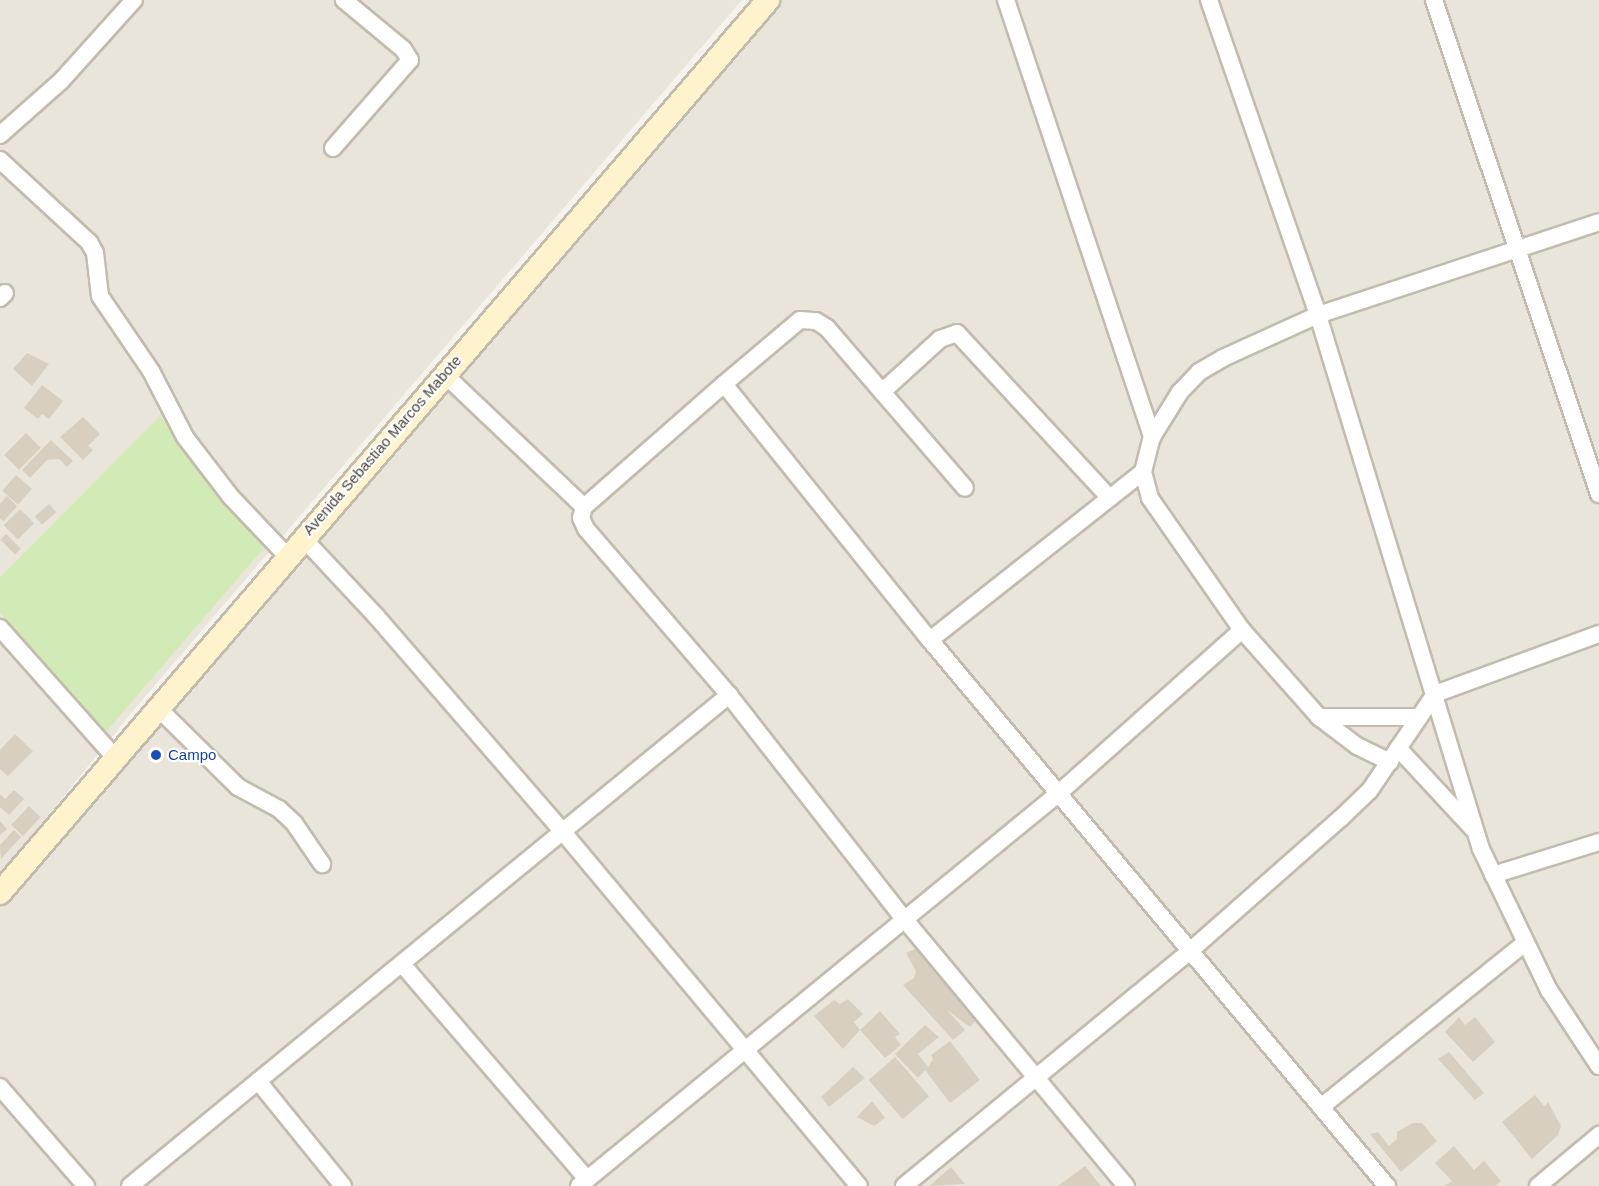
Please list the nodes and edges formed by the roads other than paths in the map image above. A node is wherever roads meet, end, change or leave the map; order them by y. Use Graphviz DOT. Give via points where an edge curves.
graph roads {
  1 [pos="134,0"];
  2 [pos="344,0"];
  3 [pos="768,0"];
  4 [pos="1006,0"];
  5 [pos="1209,0"];
  6 [pos="1434,0"];
  7 [pos="0,135"];
  8 [pos="333,148"];
  9 [pos="0,160"];
  10 [pos="1599,222"];
  11 [pos="1520,251"];
  12 [pos="1318,315"];
  13 [pos="444,374"];
  14 [pos="724,384"];
  15 [pos="882,392"];
  16 [pos="1152,437"];
  17 [pos="1143,472"];
  18 [pos="965,488"];
  19 [pos="1599,495"];
  20 [pos="1110,498"];
  21 [pos="584,507"];
  22 [pos="303,538"];
  23 [pos="287,556"];
  24 [pos="0,628"];
  25 [pos="1242,630"];
  26 [pos="1599,634"];
  27 [pos="930,640"];
  28 [pos="1435,694"];
  29 [pos="729,695"];
  30 [pos="159,709"];
  31 [pos="1319,717"];
  32 [pos="1418,717"];
  33 [pos="1394,755"];
  34 [pos="117,760"];
  35 [pos="1059,793"];
  36 [pos="563,832"];
  37 [pos="1476,833"];
  38 [pos="1599,842"];
  39 [pos="322,864"];
  40 [pos="1493,875"];
  41 [pos="0,893"];
  42 [pos="904,919"];
  43 [pos="1524,944"];
  44 [pos="1190,951"];
  45 [pos="402,964"];
  46 [pos="745,1051"];
  47 [pos="1599,1066"];
  48 [pos="1036,1078"];
  49 [pos="258,1081"];
  50 [pos="0,1087"];
  51 [pos="1321,1107"];
  52 [pos="1599,1135"];
  53 [pos="583,1182"];
  54 [pos="86,1186"];
  55 [pos="130,1186"];
  56 [pos="343,1186"];
  57 [pos="858,1186"];
  58 [pos="904,1186"];
  59 [pos="1126,1186"];
  60 [pos="1387,1186"];
  61 [pos="1538,1186"];
  1 -- 7 [label="street" via="61,81"];
  2 -- 8 [label="street" via="403,49 410,60"];
  3 -- 13 [label="main road, Avenida Sebastiao Marcos Mabote"];
  4 -- 16 [label="street"];
  5 -- 12 [label="street"];
  6 -- 11 [label="street"];
  9 -- 23 [label="street" via="88,242 95,253 100,296 151,371 185,437 231,497"];
  10 -- 11 [label="street"];
  11 -- 12 [label="street"];
  11 -- 19 [label="street"];
  12 -- 16 [label="street" via="1199,372 1173,402"];
  12 -- 28 [label="street"];
  13 -- 21 [label="street"];
  13 -- 22 [label="main road, Avenida Sebastiao Marcos Mabote"];
  14 -- 15 [label="street" via="807,318 827,328"];
  14 -- 21 [label="street"];
  14 -- 27 [label="street"];
  15 -- 18 [label="street"];
  15 -- 20 [label="street" via="940,339 957,333"];
  16 -- 17 [label="street"];
  17 -- 20 [label="street"];
  17 -- 25 [label="street" via="1150,498"];
  20 -- 27 [label="street"];
  21 -- 29 [label="street" via="581,518 586,529"];
  22 -- 23 [label="main road, Avenida Sebastiao Marcos Mabote"];
  22 -- 36 [label="street" via="376,616"];
  23 -- 30 [label="main road, Avenida Sebastiao Marcos Mabote"];
  24 -- 34 [label="street"];
  25 -- 31 [label="street"];
  25 -- 35 [label="street"];
  26 -- 28 [label="street"];
  27 -- 35 [label="street"];
  28 -- 32 [label="street"];
  28 -- 37 [label="street"];
  29 -- 36 [label="street"];
  29 -- 42 [label="street"];
  30 -- 34 [label="main road, Avenida Sebastiao Marcos Mabote"];
  30 -- 39 [label="street" via="238,786 279,809 294,823"];
  31 -- 32 [label="street"];
  31 -- 33 [label="street" via="1358,746"];
  32 -- 33 [label="street"];
  33 -- 37 [label="street"];
  33 -- 44 [label="street" via="1370,790 1341,818"];
  34 -- 41 [label="main road, Avenida Sebastiao Marcos Mabote"];
  35 -- 42 [label="street"];
  35 -- 44 [label="street"];
  36 -- 45 [label="street"];
  36 -- 46 [label="street"];
  37 -- 40 [label="street"];
  38 -- 40 [label="street"];
  40 -- 43 [label="street"];
  42 -- 46 [label="street"];
  42 -- 48 [label="street"];
  43 -- 47 [label="street" via="1570,1028"];
  43 -- 51 [label="street"];
  44 -- 48 [label="street"];
  44 -- 51 [label="street"];
  45 -- 49 [label="street"];
  45 -- 53 [label="street"];
  46 -- 53 [label="street"];
  46 -- 57 [label="street"];
  48 -- 58 [label="street"];
  48 -- 59 [label="street"];
  49 -- 55 [label="street"];
  49 -- 56 [label="street"];
  50 -- 54 [label="street"];
  51 -- 60 [label="street"];
  52 -- 61 [label="street"];
}
